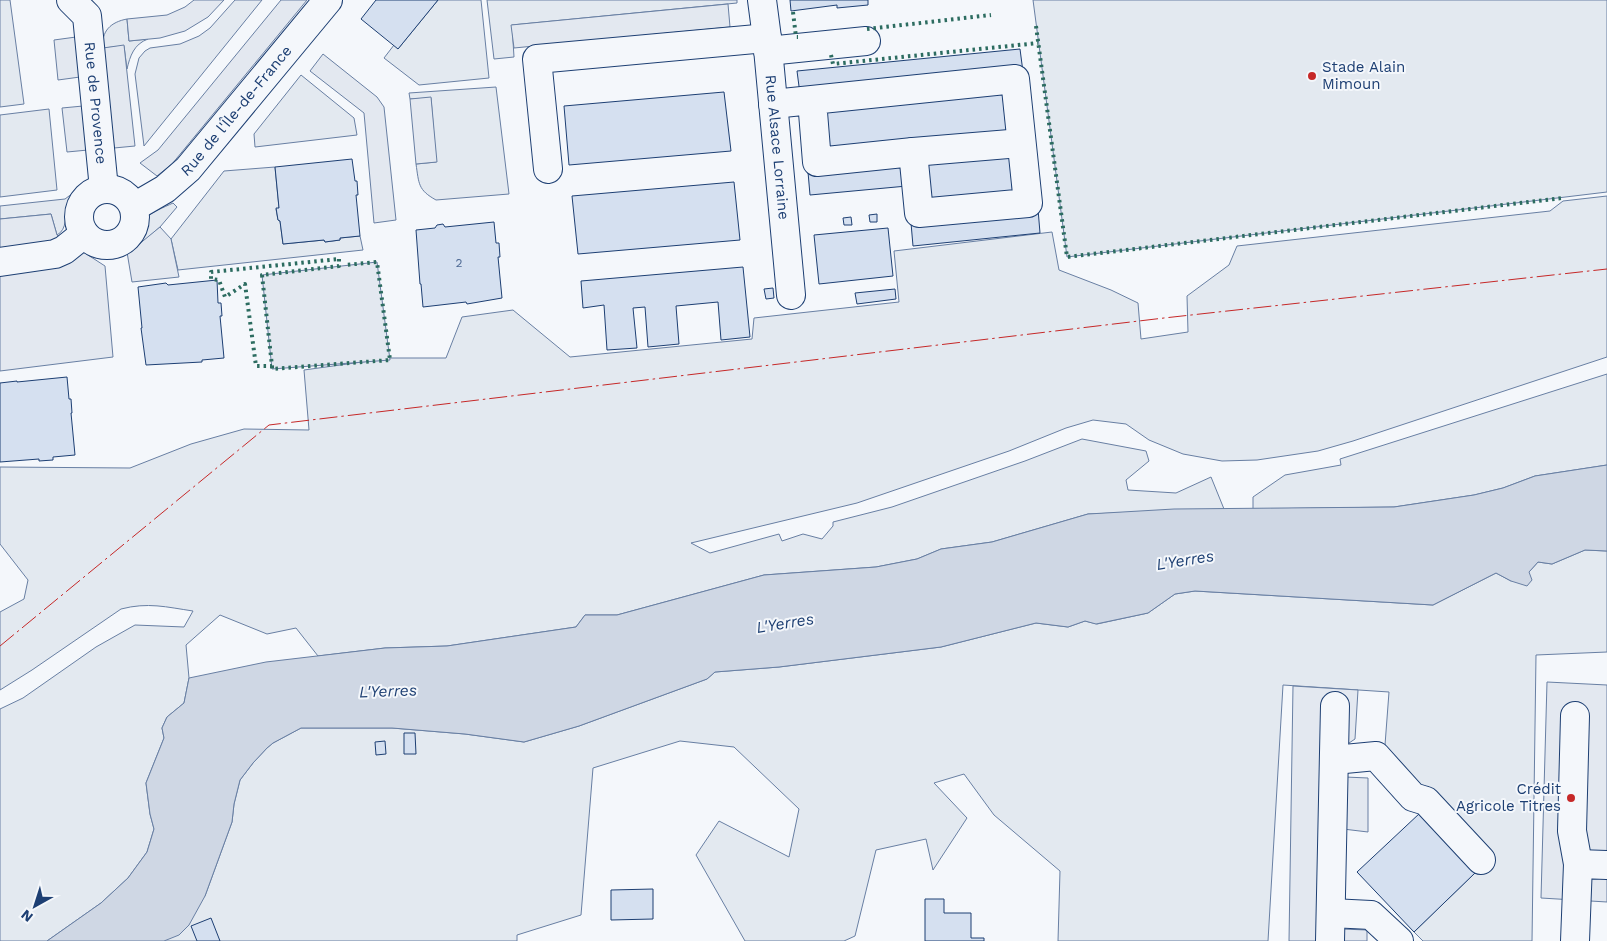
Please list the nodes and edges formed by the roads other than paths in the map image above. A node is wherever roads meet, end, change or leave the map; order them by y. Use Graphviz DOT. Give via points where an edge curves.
graph roads {
  1 [pos="328,0"];
  2 [pos="762,0"];
  3 [pos="79,8"];
  4 [pos="866,41"];
  5 [pos="768,44"];
  6 [pos="812,100"];
  7 [pos="773,104"];
  8 [pos="1021,142"];
  9 [pos="914,152"];
  10 [pos="548,169"];
  11 [pos="104,188"];
  12 [pos="134,207"];
  13 [pos="84,234"];
  14 [pos="0,262"];
  15 [pos="791,295"];
  16 [pos="1335,706"];
  17 [pos="1575,716"];
  18 [pos="1334,760"];
  19 [pos="1481,860"];
  20 [pos="1578,864"];
  21 [pos="1607,865"];
  22 [pos="1331,912"];
  23 [pos="1330,941"];
  24 [pos="1399,941"];
  25 [pos="1575,941"];
  1 -- 12 [label="street, Rue de l'Île-de-France" via="188,169 165,189"];
  2 -- 5 [label="street, Rue Alsace Lorraine"];
  3 -- 11 [label="street, Rue de Provence"];
  4 -- 5 [label="street"];
  5 -- 7 [label="street, Rue Alsace Lorraine"];
  5 -- 10 [label="street" via="537,59"];
  6 -- 7 [label="street"];
  6 -- 8 [label="street" via="1015,79"];
  6 -- 9 [label="street" via="818,162"];
  7 -- 15 [label="street, Rue Alsace Lorraine"];
  8 -- 9 [label="street"];
  8 -- 9 [label="street" via="1028,203 919,213"];
  11 -- 12 [label="street" via="119,191 129,198"];
  11 -- 13 [label="street" via="94,191 82,201 78,210"];
  12 -- 13 [label="street" via="134,228 117,244 97,244"];
  13 -- 14 [label="street" via="55,254"];
  16 -- 18 [label="street"];
  17 -- 20 [label="street" via="1572,831"];
  18 -- 19 [label="street" via="1376,756 1413,797 1426,801"];
  18 -- 22 [label="street"];
  20 -- 21 [label="street"];
  20 -- 25 [label="street"];
  22 -- 23 [label="street"];
  22 -- 24 [label="street" via="1372,915"];
}
